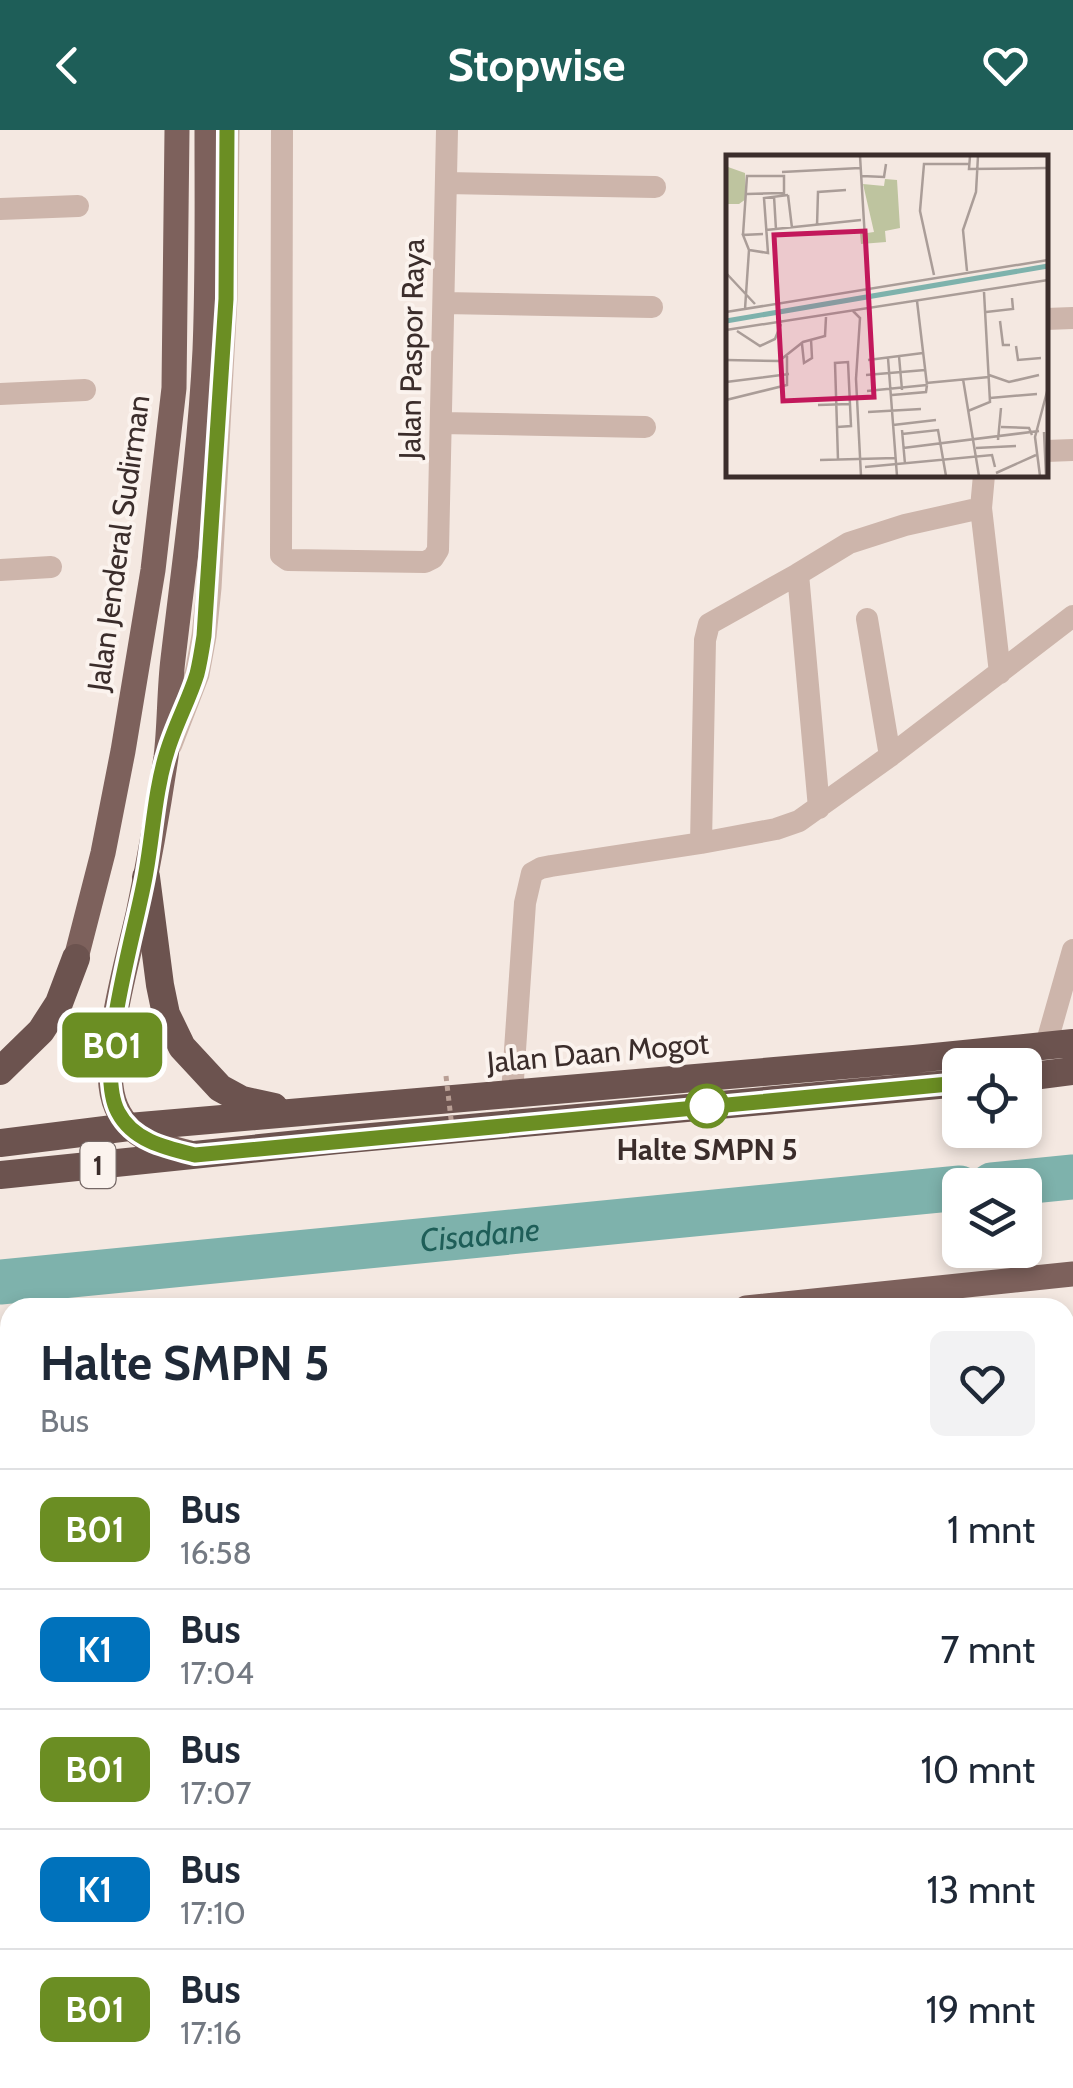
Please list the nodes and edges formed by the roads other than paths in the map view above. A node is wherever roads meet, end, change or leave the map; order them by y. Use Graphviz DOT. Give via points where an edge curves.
graph roads {
  1 [pos="177,130"];
  2 [pos="207,130"];
  3 [pos="226,130"];
  4 [pos="282,130"];
  5 [pos="447,130"];
  6 [pos="446,182"];
  7 [pos="656,187"];
  8 [pos="78,206"];
  9 [pos="0,209"];
  10 [pos="444,303"];
  11 [pos="652,308"];
  12 [pos="1073,318"];
  13 [pos="1048,319"];
  14 [pos="85,390"];
  15 [pos="0,394"];
  16 [pos="441,423"];
  17 [pos="645,427"];
  18 [pos="1073,450"];
  19 [pos="1048,451"];
  20 [pos="984,478"];
  21 [pos="981,508"];
  22 [pos="50,567"];
  23 [pos="0,570"];
  24 [pos="798,574"];
  25 [pos="1073,616"];
  26 [pos="867,619"];
  27 [pos="1000,673"];
  28 [pos="166,754"];
  29 [pos="890,756"];
  30 [pos="819,808"];
  31 [pos="702,843"];
  32 [pos="146,877"];
  33 [pos="1073,950"];
  34 [pos="76,958"];
  35 [pos="1059,1044"];
  36 [pos="0,1071"];
  37 [pos="1073,1072"];
  38 [pos="1042,1075"];
  39 [pos="942,1085"];
  40 [pos="519,1093"];
  41 [pos="295,1113"];
  42 [pos="129,1127"];
  43 [pos="0,1143"];
  44 [pos="195,1155"];
  45 [pos="0,1175"];
  46 [pos="1073,1274"];
  47 [pos="945,1297"];
  1 -- 34 [label="main road, Jalan Jenderal Sudirman" via="174,388 153,570 104,852"];
  2 -- 28 [label="main road, Jalan Jenderal Sudirman" via="197,462"];
  3 -- 28 [label="street, Jalan Jenderal Sudirman" via="226,299 204,636"];
  4 -- 16 [label="street, Jalan Paspor Raya" via="282,554 288,560 433,558"];
  5 -- 6 [label="street, Jalan Paspor Raya"];
  6 -- 7 [label="street"];
  6 -- 10 [label="street, Jalan Paspor Raya"];
  8 -- 9 [label="street"];
  10 -- 11 [label="street"];
  10 -- 16 [label="street, Jalan Paspor Raya"];
  12 -- 13 [label="street"];
  14 -- 15 [label="street"];
  16 -- 17 [label="street"];
  18 -- 19 [label="street"];
  20 -- 21 [label="street"];
  21 -- 24 [label="street" via="849,543"];
  21 -- 27 [label="street"];
  22 -- 23 [label="street"];
  24 -- 30 [label="street"];
  24 -- 31 [label="street" via="709,624"];
  25 -- 27 [label="street"];
  26 -- 29 [label="street"];
  27 -- 29 [label="street"];
  28 -- 32 [label="main road, Jalan Jenderal Sudirman"];
  29 -- 30 [label="street"];
  30 -- 31 [label="street" via="776,829"];
  31 -- 40 [label="street" via="532,873"];
  32 -- 41 [label="highway" via="160,986 182,1047 220,1088"];
  32 -- 42 [label="main road, Jalan Jenderal Sudirman" via="110,1062 114,1103"];
  33 -- 35 [label="street"];
  34 -- 36 [label="highway" via="42,1030"];
  35 -- 40 [label="highway, Jalan Daan Mogot / 1"];
  37 -- 38 [label="highway"];
  39 -- 44 [label="highway, Jalan Daan Mogot / 1"];
  40 -- 41 [label="highway, Jalan Daan Mogot / 1"];
  41 -- 42 [label="highway, Jalan Daan Mogot / 1"];
  42 -- 43 [label="highway, Jalan Daan Mogot / 1"];
  42 -- 44 [label="main road, Jalan Daan Mogot" via="163,1147"];
  44 -- 45 [label="highway, Jalan Daan Mogot / 1"];
  46 -- 47 [label="main road"];
}
